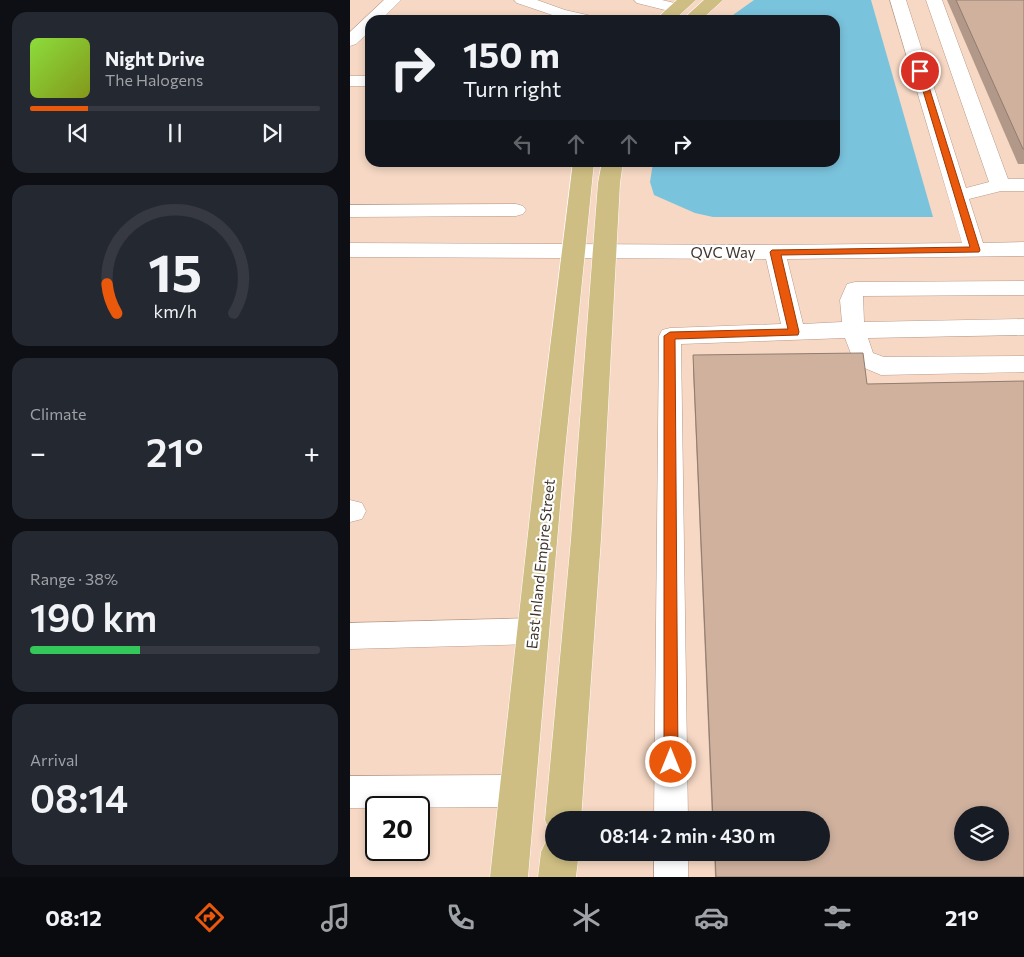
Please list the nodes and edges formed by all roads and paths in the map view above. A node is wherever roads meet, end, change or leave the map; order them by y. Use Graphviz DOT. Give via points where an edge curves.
graph roads {
  1 [pos="393,0"];
  2 [pos="522,0"];
  3 [pos="642,0"];
  4 [pos="714,0"];
  5 [pos="898,0"];
  6 [pos="934,0"];
  7 [pos="682,4"];
  8 [pos="377,15"];
  9 [pos="566,15"];
  10 [pos="670,15"];
  11 [pos="697,15"];
  12 [pos="365,29"];
  13 [pos="354,44"];
  14 [pos="350,81"];
  15 [pos="365,81"];
  16 [pos="583,167"];
  17 [pos="612,167"];
  18 [pos="1000,185"];
  19 [pos="1024,185"];
  20 [pos="959,196"];
  21 [pos="516,210"];
  22 [pos="350,211"];
  23 [pos="1024,249"];
  24 [pos="350,250"];
  25 [pos="573,250"];
  26 [pos="606,250"];
  27 [pos="975,250"];
  28 [pos="775,252"];
  29 [pos="1024,288"];
  30 [pos="1024,327"];
  31 [pos="854,330"];
  32 [pos="794,332"];
  33 [pos="1024,364"];
  34 [pos="534,631"];
  35 [pos="350,636"];
  36 [pos="518,791"];
  37 [pos="350,792"];
  38 [pos="563,811"];
  39 [pos="671,811"];
  40 [pos="559,861"];
  41 [pos="671,861"];
  42 [pos="509,877"];
  43 [pos="557,877"];
  44 [pos="671,877"];
  1 -- 8 [label="street"];
  2 -- 9 [label="street"];
  3 -- 7 [label="street"];
  4 -- 11 [label="main road"];
  5 -- 20 [label="street"];
  6 -- 18 [label="street"];
  7 -- 10 [label="main road"];
  12 -- 13 [label="street"];
  14 -- 15 [label="street"];
  16 -- 25 [label="main road, East Inland Empire Street"];
  17 -- 26 [label="main road"];
  18 -- 19 [label="street"];
  18 -- 20 [label="street"];
  20 -- 27 [label="street"];
  21 -- 22 [label="street"];
  23 -- 27 [label="street, QVC Way"];
  24 -- 25 [label="street, QVC Way"];
  25 -- 26 [label="street, QVC Way"];
  25 -- 34 [label="main road, East Inland Empire Street"];
  26 -- 28 [label="street, QVC Way"];
  26 -- 38 [label="main road"];
  27 -- 28 [label="street, QVC Way"];
  28 -- 32 [label="street"];
  29 -- 31 [label="street" via="855,288 851,300"];
  30 -- 31 [label="street"];
  31 -- 32 [label="street"];
  31 -- 33 [label="street" via="863,358 881,366"];
  32 -- 39 [label="street" via="670,336"];
  34 -- 35 [label="street"];
  34 -- 36 [label="main road, East Inland Empire Street"];
  36 -- 37 [label="street"];
  36 -- 42 [label="main road, East Inland Empire Street"];
  40 -- 43 [label="main road"];
  41 -- 44 [label="street"];
}
